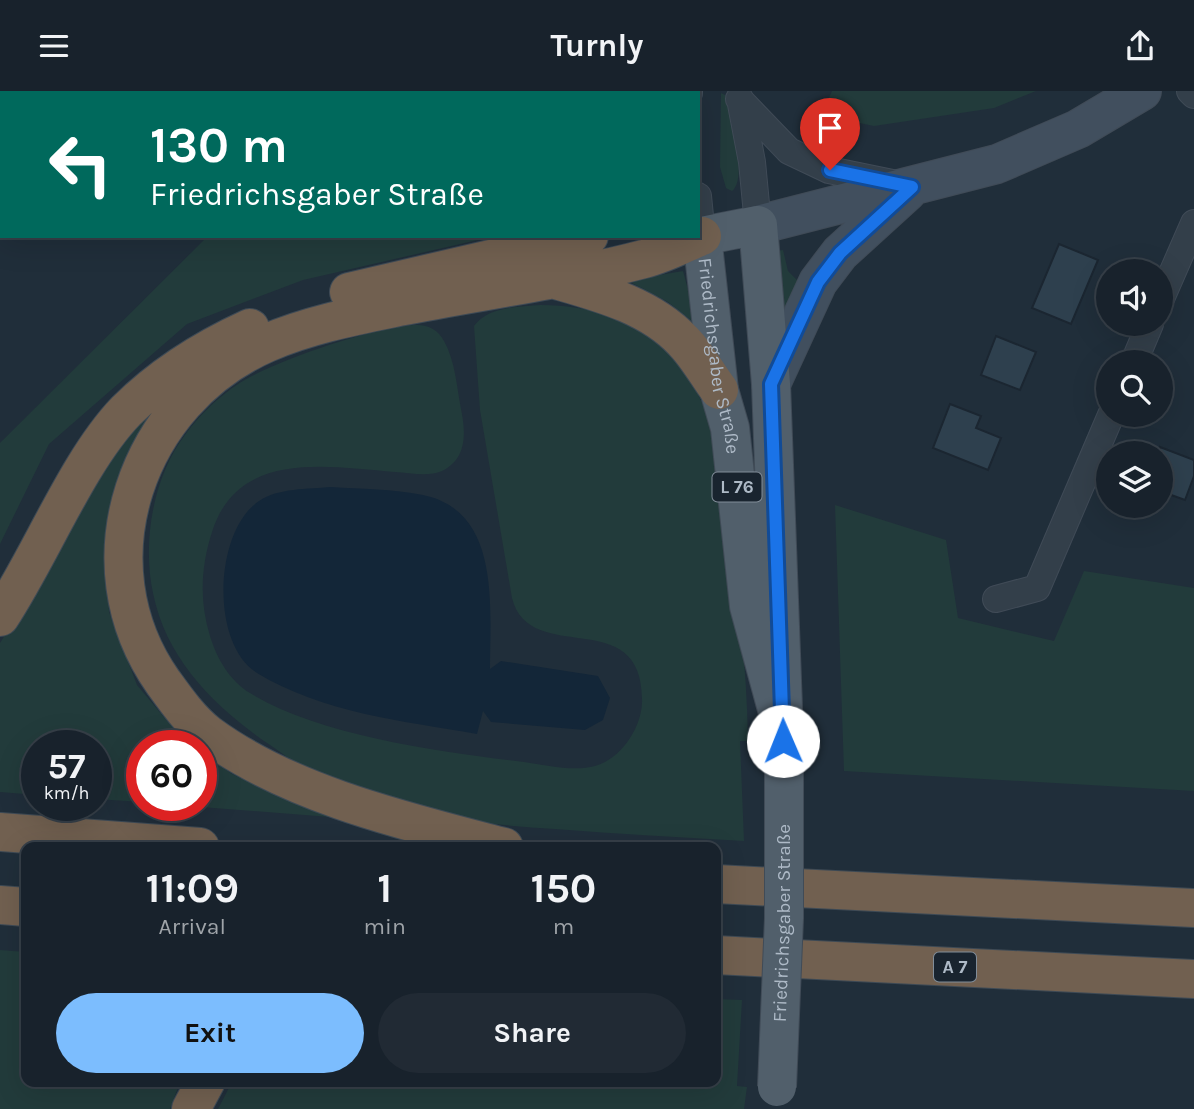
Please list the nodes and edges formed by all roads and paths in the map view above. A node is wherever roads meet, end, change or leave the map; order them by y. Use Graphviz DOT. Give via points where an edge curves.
graph roads {
  1 [pos="1142,91"];
  2 [pos="1190,91"];
  3 [pos="738,95"];
  4 [pos="1194,95"];
  5 [pos="912,187"];
  6 [pos="1194,223"];
  7 [pos="758,225"];
  8 [pos="700,236"];
  9 [pos="580,238"];
  10 [pos="695,238"];
  11 [pos="1188,253"];
  12 [pos="551,278"];
  13 [pos="1173,279"];
  14 [pos="771,384"];
  15 [pos="719,390"];
  16 [pos="1106,427"];
  17 [pos="996,599"];
  18 [pos="0,617"];
  19 [pos="784,738"];
  20 [pos="0,832"];
  21 [pos="133,842"];
  22 [pos="487,842"];
  23 [pos="721,884"];
  24 [pos="0,905"];
  25 [pos="21,907"];
  26 [pos="1194,908"];
  27 [pos="721,955"];
  28 [pos="1194,979"];
  29 [pos="203,1087"];
  30 [pos="776,1098"];
  31 [pos="191,1109"];
  1 -- 5 [label="main road, Friedrichsgaber Straße / L 76" via="1037,149"];
  2 -- 4 [label="street"];
  3 -- 5 [label="street, Friedrichsgaber Straße" via="789,151 830,170"];
  3 -- 7 [label="street" via="752,162"];
  5 -- 7 [label="main road, Friedrichsgaber Straße / L 76"];
  5 -- 14 [label="main road, Friedrichsgaber Straße / L 76" via="840,253 818,282"];
  6 -- 11 [label="street"];
  7 -- 8 [label="main road, Friedrichsgaber Straße / L 76"];
  7 -- 14 [label="main road, Friedrichsgaber Straße / L 76"];
  8 -- 15 [label="main road, Friedrichsgaber Straße / L 76"];
  9 -- 18 [label="highway" via="351,291 264,321 196,355 133,405 104,440"];
  10 -- 12 [label="highway" via="646,259"];
  11 -- 13 [label="street"];
  12 -- 15 [label="highway" via="614,297 656,318 683,341"];
  12 -- 22 [label="highway" via="351,317 266,343 201,386 176,409 155,438 128,515 124,556 134,625 148,661 176,701 207,733 319,792"];
  14 -- 19 [label="main road, Friedrichsgaber Straße / L 76"];
  15 -- 19 [label="main road, Friedrichsgaber Straße / L 76" via="730,428 750,606"];
  16 -- 17 [label="street" via="1037,588"];
  19 -- 30 [label="main road, Friedrichsgaber Straße / L 76, bridge" via="784,918"];
  20 -- 21 [label="highway"];
  23 -- 26 [label="highway"];
  24 -- 25 [label="highway"];
  27 -- 28 [label="highway, A 7"];
  29 -- 31 [label="highway"];
}
